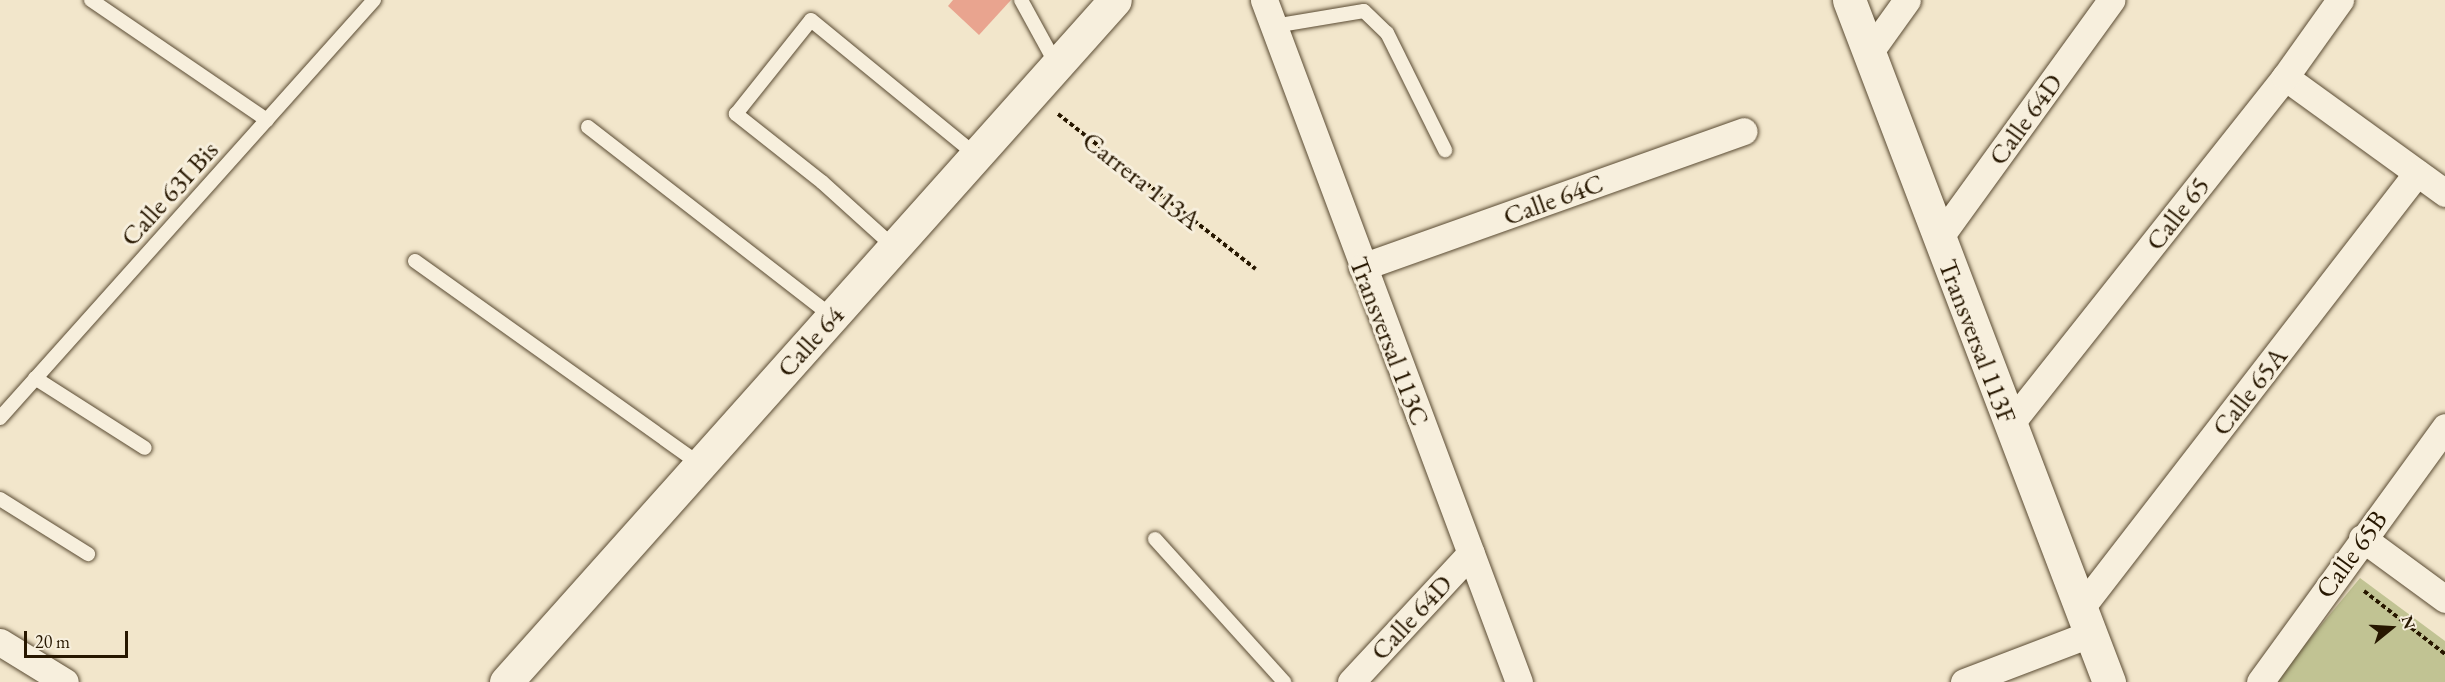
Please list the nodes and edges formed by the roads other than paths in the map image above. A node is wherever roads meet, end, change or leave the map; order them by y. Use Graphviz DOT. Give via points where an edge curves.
graph roads {
  1 [pos="91,0"];
  2 [pos="374,0"];
  3 [pos="1021,0"];
  4 [pos="1115,0"];
  5 [pos="1264,0"];
  6 [pos="1849,0"];
  7 [pos="1907,0"];
  8 [pos="2111,0"];
  9 [pos="2340,0"];
  10 [pos="1274,26"];
  11 [pos="1869,53"];
  12 [pos="1057,65"];
  13 [pos="2285,77"];
  14 [pos="267,120"];
  15 [pos="588,128"];
  16 [pos="1744,131"];
  17 [pos="1445,150"];
  18 [pos="976,155"];
  19 [pos="2417,173"];
  20 [pos="2445,194"];
  21 [pos="1939,238"];
  22 [pos="894,247"];
  23 [pos="415,261"];
  24 [pos="1362,267"];
  25 [pos="832,316"];
  26 [pos="35,378"];
  27 [pos="0,418"];
  28 [pos="2010,424"];
  29 [pos="2445,427"];
  30 [pos="145,448"];
  31 [pos="700,464"];
  32 [pos="0,499"];
  33 [pos="1155,538"];
  34 [pos="2362,538"];
  35 [pos="1470,553"];
  36 [pos="88,554"];
  37 [pos="2445,599"];
  38 [pos="2085,621"];
  39 [pos="0,642"];
  40 [pos="65,682"];
  41 [pos="506,682"];
  42 [pos="1284,682"];
  43 [pos="1351,682"];
  44 [pos="1519,682"];
  45 [pos="1964,682"];
  46 [pos="2109,682"];
  47 [pos="2260,682"];
  1 -- 14 [label="lane"];
  2 -- 14 [label="lane, Calle 63I Bis"];
  3 -- 12 [label="lane"];
  4 -- 12 [label="street, Calle 64"];
  5 -- 10 [label="street, Transversal 113C"];
  6 -- 11 [label="street, Transversal 113F"];
  7 -- 11 [label="street"];
  8 -- 21 [label="street, Calle 64D"];
  9 -- 13 [label="street, Calle 65"];
  10 -- 17 [label="lane" via="1364,10 1387,33"];
  10 -- 24 [label="street, Transversal 113C"];
  11 -- 21 [label="street, Transversal 113F"];
  12 -- 18 [label="street, Calle 64"];
  13 -- 19 [label="street"];
  13 -- 28 [label="street, Calle 65"];
  14 -- 26 [label="lane, Calle 63I Bis"];
  15 -- 25 [label="lane"];
  16 -- 24 [label="street, Calle 64C"];
  18 -- 22 [label="street, Calle 64"];
  18 -- 22 [label="lane" via="811,20 736,114"];
  19 -- 20 [label="street"];
  19 -- 38 [label="street, Calle 65A"];
  21 -- 28 [label="street, Transversal 113F"];
  22 -- 25 [label="street, Calle 64"];
  23 -- 31 [label="lane"];
  24 -- 35 [label="street, Transversal 113C"];
  25 -- 31 [label="street, Calle 64"];
  26 -- 27 [label="lane, Calle 63I Bis"];
  26 -- 30 [label="lane"];
  28 -- 38 [label="street, Transversal 113F"];
  29 -- 34 [label="street, Calle 65B"];
  31 -- 41 [label="street, Calle 64"];
  32 -- 36 [label="lane"];
  33 -- 42 [label="lane"];
  34 -- 37 [label="street"];
  34 -- 47 [label="street, Calle 65B"];
  35 -- 43 [label="street, Calle 64D"];
  35 -- 44 [label="street, Transversal 113C"];
  38 -- 45 [label="street"];
  38 -- 46 [label="street, Transversal 113F"];
  39 -- 40 [label="street"];
}
